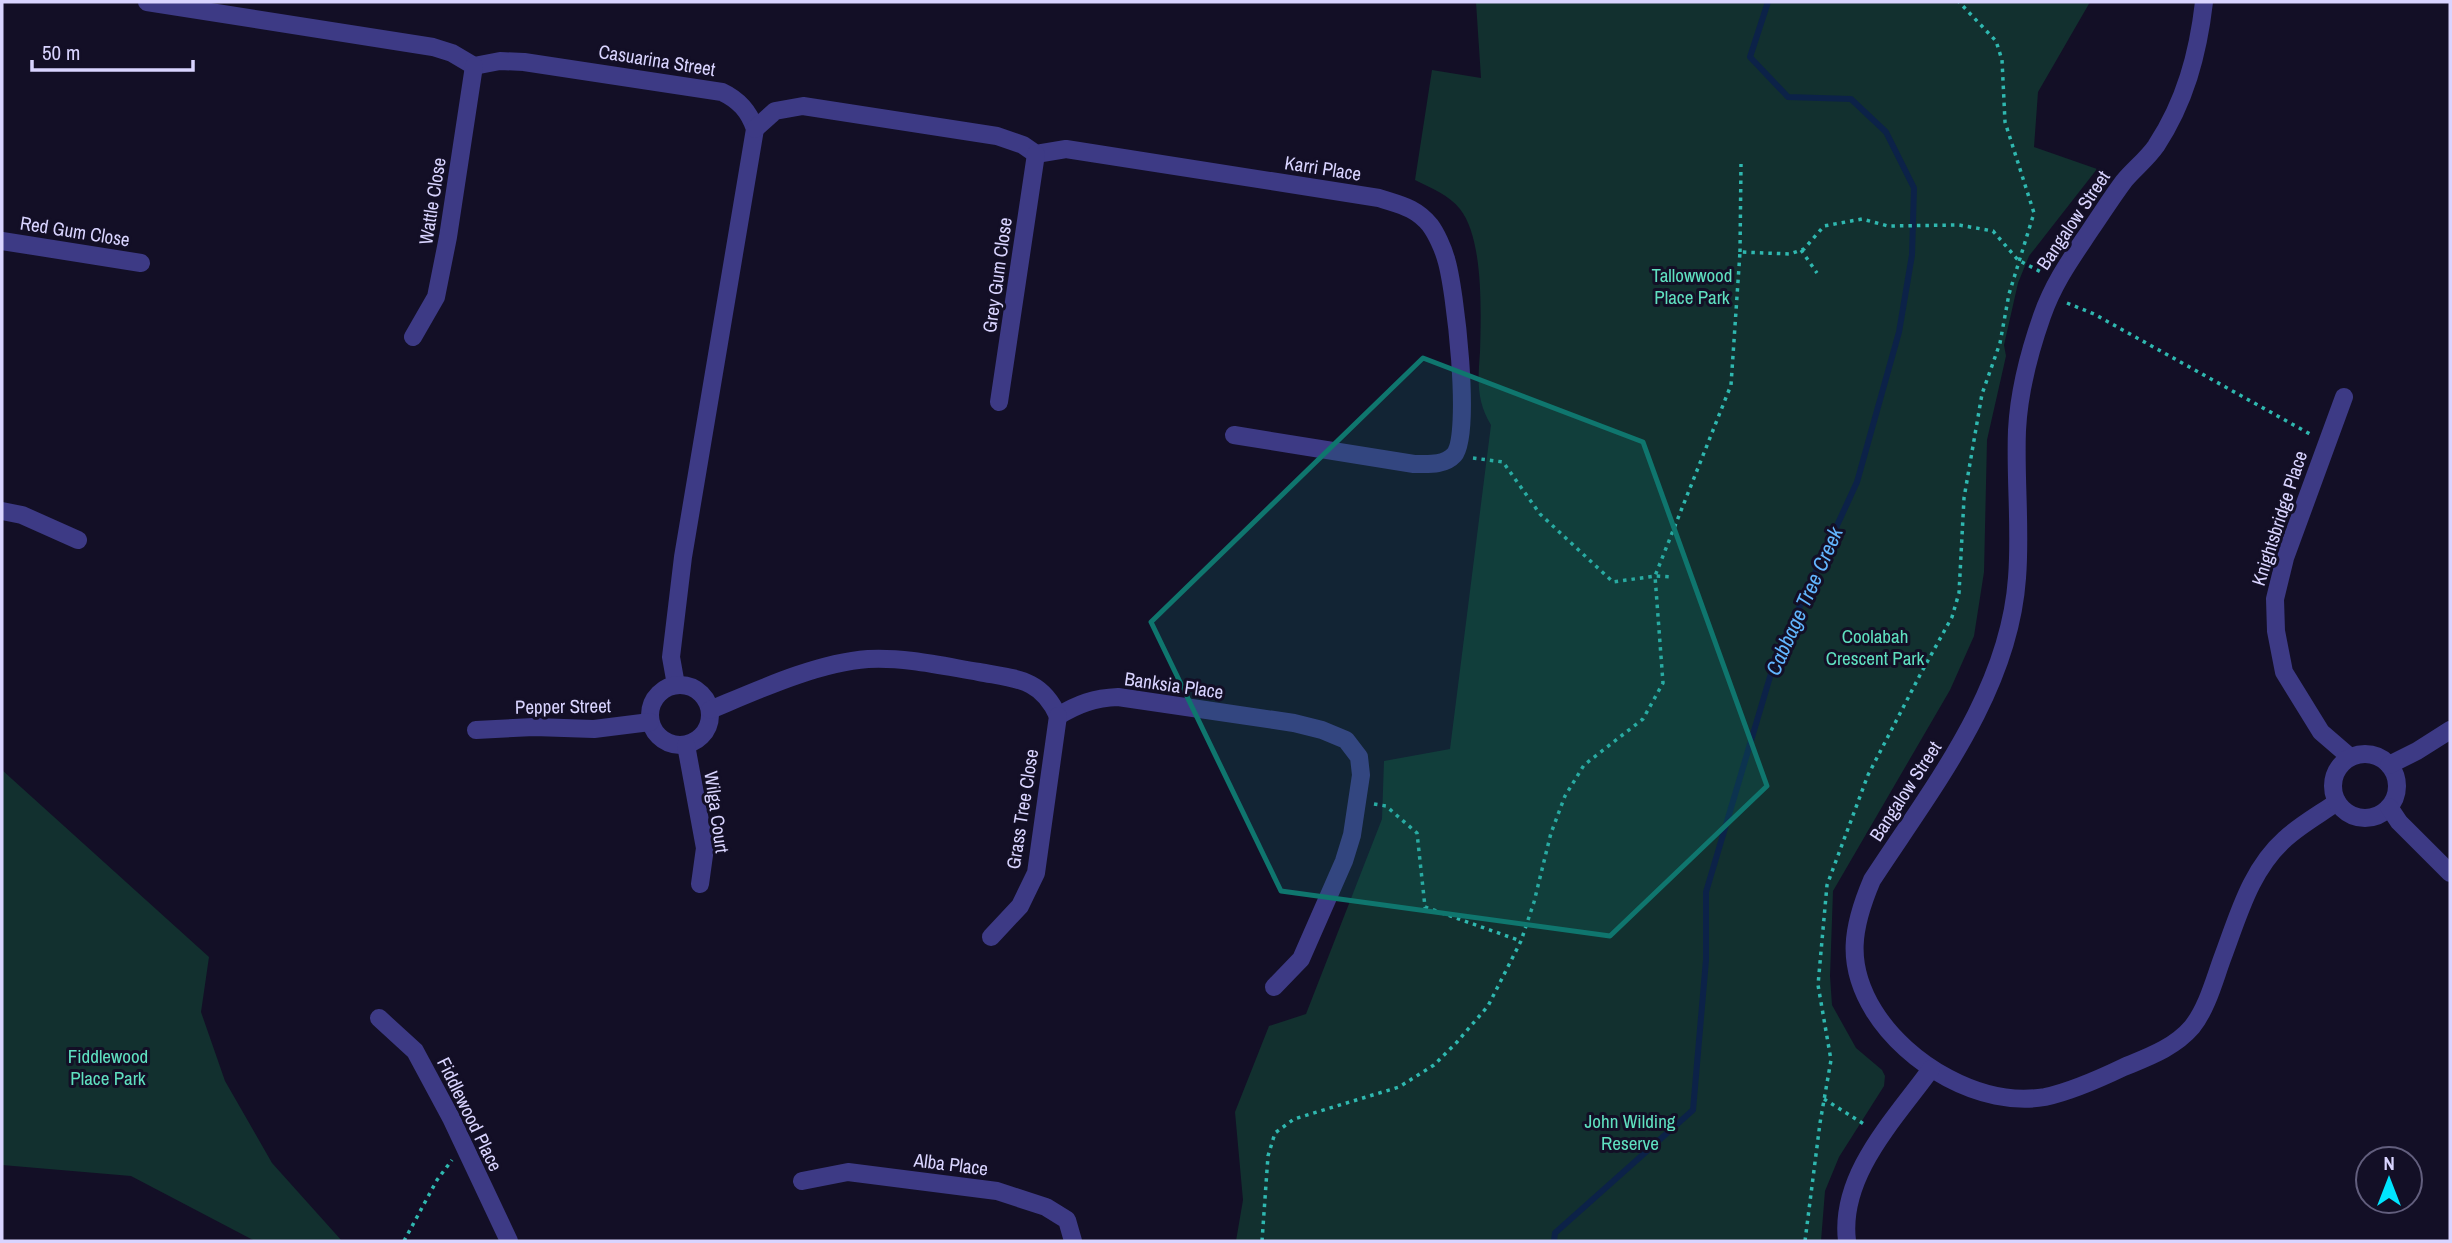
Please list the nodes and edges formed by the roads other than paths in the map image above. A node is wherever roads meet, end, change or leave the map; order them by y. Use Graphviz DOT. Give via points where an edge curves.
graph roads {
  1 [pos="147,2"];
  2 [pos="2204,2"];
  3 [pos="474,66"];
  4 [pos="755,129"];
  5 [pos="1036,154"];
  6 [pos="2,240"];
  7 [pos="141,263"];
  8 [pos="413,337"];
  9 [pos="2344,397"];
  10 [pos="999,402"];
  11 [pos="1234,435"];
  12 [pos="2,511"];
  13 [pos="78,540"];
  14 [pos="676,685"];
  15 [pos="710,710"];
  16 [pos="1058,716"];
  17 [pos="650,722"];
  18 [pos="476,730"];
  19 [pos="2450,730"];
  20 [pos="686,745"];
  21 [pos="2350,757"];
  22 [pos="2389,765"];
  23 [pos="2337,802"];
  24 [pos="2389,807"];
  25 [pos="2450,873"];
  26 [pos="701,884"];
  27 [pos="991,937"];
  28 [pos="1274,987"];
  29 [pos="379,1018"];
  30 [pos="1931,1069"];
  31 [pos="802,1181"];
  32 [pos="509,1241"];
  33 [pos="1073,1241"];
  34 [pos="1847,1241"];
  1 -- 3 [label="street" via="433,47"];
  2 -- 30 [label="street, Bangalow Street" via="2194,64 2168,126 2055,281 2021,393 2017,579 2008,628 1975,718 1872,880 1856,924 1855,961 1869,1003 1889,1030"];
  3 -- 4 [label="street, Casuarina Street" via="524,62 722,92 751,116"];
  3 -- 8 [label="street, Wattle Close" via="436,296"];
  4 -- 5 [label="street" via="775,111 803,106 997,136"];
  4 -- 14 [label="street" via="682,557 671,657"];
  5 -- 10 [label="street, Grey Gum Close"];
  5 -- 11 [label="street, Karri Place" via="1066,149 1379,198 1414,209 1431,226 1446,258 1460,345 1461,425 1453,456 1439,464 1414,464"];
  6 -- 7 [label="street, Red Gum Close"];
  9 -- 21 [label="street, Knightsbridge Place" via="2285,558 2275,599 2284,672 2321,732"];
  12 -- 13 [label="street"];
  14 -- 15 [label="street" via="699,691"];
  14 -- 17 [label="street" via="653,700"];
  15 -- 16 [label="street" via="778,682 840,664 896,659 1038,687"];
  15 -- 20 [label="street" via="705,732"];
  16 -- 27 [label="street, Grass Tree Close" via="1036,873 1020,906"];
  16 -- 28 [label="street, Banksia Place" via="1079,704 1118,697 1294,723 1346,740 1359,757 1361,775 1352,835 1301,959"];
  17 -- 18 [label="street, Pepper Street" via="594,729"];
  17 -- 20 [label="street" via="663,741"];
  19 -- 22 [label="street"];
  20 -- 26 [label="street, Wilga Court" via="705,848"];
  21 -- 22 [label="street" via="2370,755"];
  21 -- 23 [label="street" via="2333,782"];
  22 -- 24 [label="street" via="2396,781"];
  23 -- 24 [label="street" via="2361,818"];
  23 -- 30 [label="street, Bangalow Street" via="2285,838 2263,865 2245,897 2206,1002 2192,1027 2168,1047 2109,1074 2031,1098 1984,1092"];
  24 -- 25 [label="street"];
  29 -- 32 [label="street, Fiddlewood Place" via="415,1051"];
  30 -- 34 [label="street" via="1861,1167 1845,1225"];
  31 -- 33 [label="street, Alba Place" via="848,1172 997,1191 1046,1207 1068,1220"];
}
